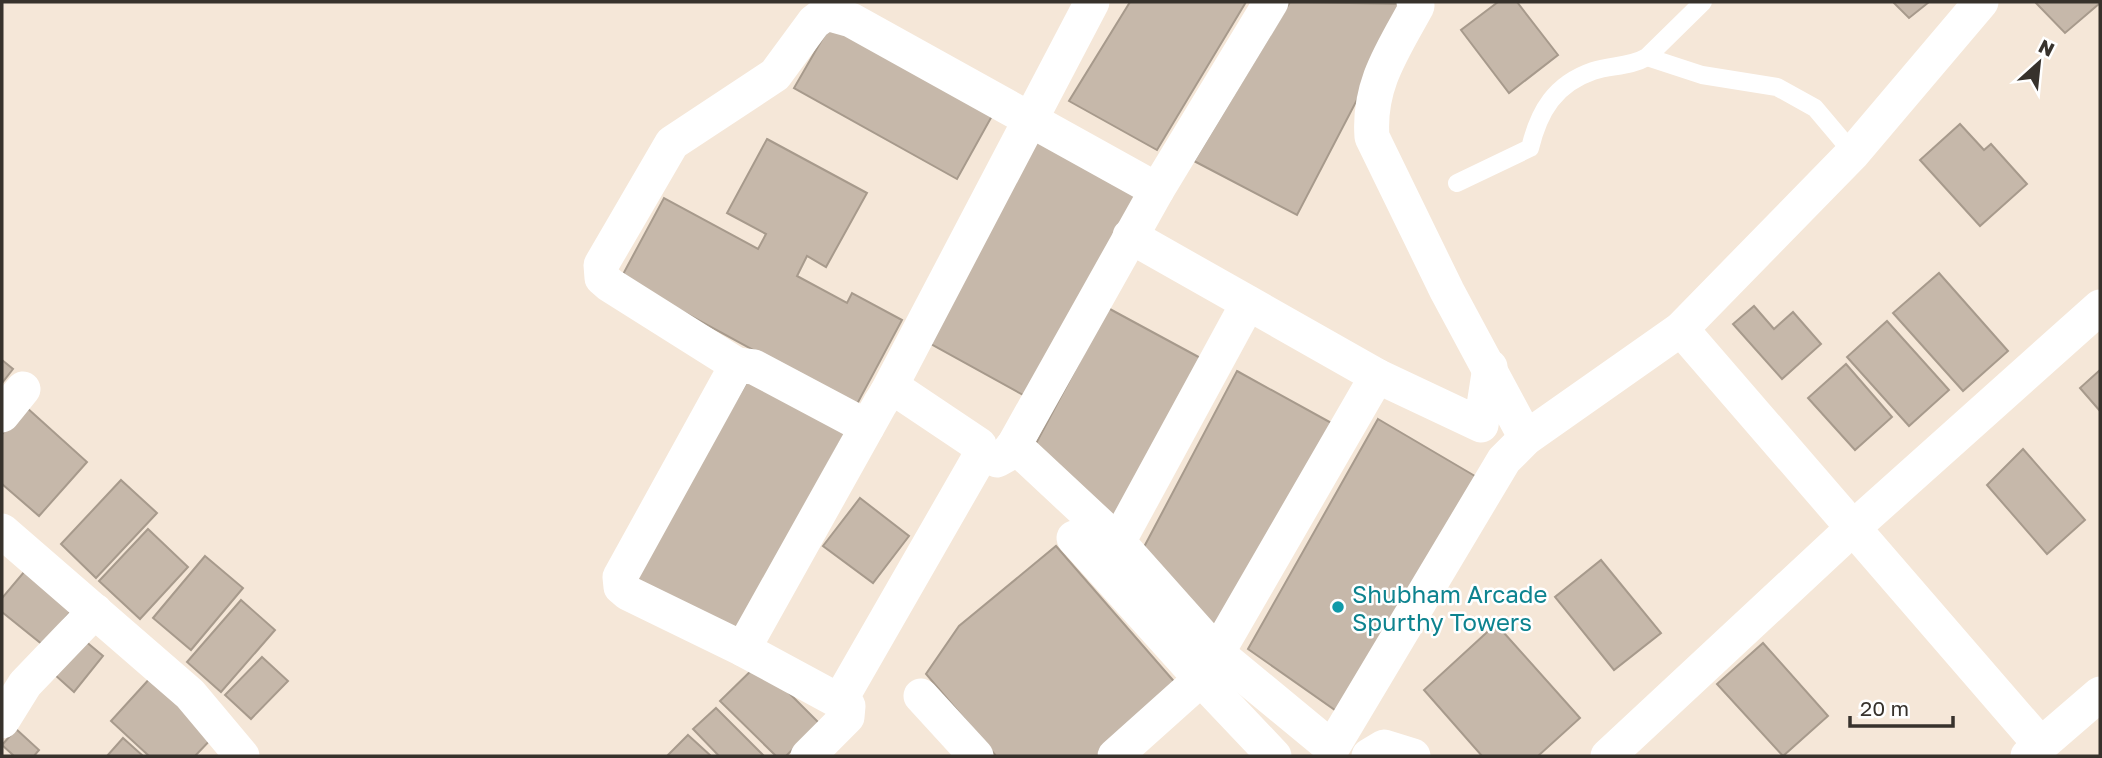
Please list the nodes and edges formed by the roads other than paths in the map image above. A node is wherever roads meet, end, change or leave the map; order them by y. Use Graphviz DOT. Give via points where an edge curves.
graph roads {
  1 [pos="1091,2"];
  2 [pos="1271,2"];
  3 [pos="1429,2"];
  4 [pos="1703,2"];
  5 [pos="1981,2"];
  6 [pos="1647,57"];
  7 [pos="1029,119"];
  8 [pos="1853,153"];
  9 [pos="1457,183"];
  10 [pos="1157,190"];
  11 [pos="1130,236"];
  12 [pos="1248,303"];
  13 [pos="2100,307"];
  14 [pos="1681,329"];
  15 [pos="737,365"];
  16 [pos="1490,368"];
  17 [pos="1377,376"];
  18 [pos="887,393"];
  19 [pos="1483,414"];
  20 [pos="867,427"];
  21 [pos="1014,444"];
  22 [pos="1521,444"];
  23 [pos="978,460"];
  24 [pos="1484,495"];
  25 [pos="1853,528"];
  26 [pos="2,531"];
  27 [pos="1074,538"];
  28 [pos="1118,542"];
  29 [pos="95,611"];
  30 [pos="743,649"];
  31 [pos="1209,666"];
  32 [pos="2100,694"];
  33 [pos="921,695"];
  34 [pos="839,702"];
  35 [pos="2,721"];
  36 [pos="2035,750"];
  37 [pos="234,754"];
  38 [pos="808,756"];
  39 [pos="976,756"];
  40 [pos="1115,756"];
  41 [pos="1274,756"];
  42 [pos="1369,756"];
  43 [pos="1413,756"];
  44 [pos="1608,756"];
  1 -- 7 [label="street"];
  2 -- 10 [label="street"];
  3 -- 16 [label="street" via="1417,6 1380,78 1370,110 1372,137"];
  4 -- 6 [label="lane"];
  5 -- 8 [label="street"];
  6 -- 8 [label="lane" via="1702,75 1777,87 1815,108"];
  6 -- 9 [label="lane" via="1636,64 1593,71 1561,88 1544,106 1530,148"];
  7 -- 10 [label="street"];
  7 -- 15 [label="street" via="841,14 826,13 814,22 775,75 672,144 601,265 602,278 610,285"];
  7 -- 18 [label="street"];
  8 -- 14 [label="street"];
  10 -- 11 [label="street"];
  11 -- 12 [label="street"];
  11 -- 21 [label="street"];
  12 -- 17 [label="street"];
  12 -- 28 [label="street"];
  13 -- 25 [label="street"];
  14 -- 22 [label="street"];
  14 -- 25 [label="street"];
  15 -- 20 [label="street" via="754,367"];
  15 -- 30 [label="street" via="620,577 621,587 628,593"];
  16 -- 19 [label="street"];
  16 -- 22 [label="street"];
  17 -- 19 [label="street"];
  17 -- 31 [label="street"];
  18 -- 20 [label="street"];
  18 -- 23 [label="street" via="900,392 979,445"];
  19 -- 22 [label="street"];
  19 -- 24 [label="street"];
  20 -- 30 [label="street"];
  21 -- 23 [label="street" via="995,461"];
  21 -- 28 [label="street"];
  22 -- 24 [label="street" via="1504,460"];
  23 -- 34 [label="street"];
  24 -- 31 [label="street" via="1332,748"];
  25 -- 36 [label="street"];
  25 -- 44 [label="street"];
  26 -- 29 [label="street"];
  27 -- 31 [label="street"];
  28 -- 31 [label="street"];
  29 -- 35 [label="street" via="25,684"];
  29 -- 37 [label="street" via="190,694"];
  30 -- 34 [label="street"];
  31 -- 40 [label="street"];
  31 -- 41 [label="street"];
  32 -- 36 [label="street"];
  33 -- 39 [label="street"];
  34 -- 38 [label="street" via="848,706 847,716"];
  42 -- 43 [label="street" via="1384,747"];
}
